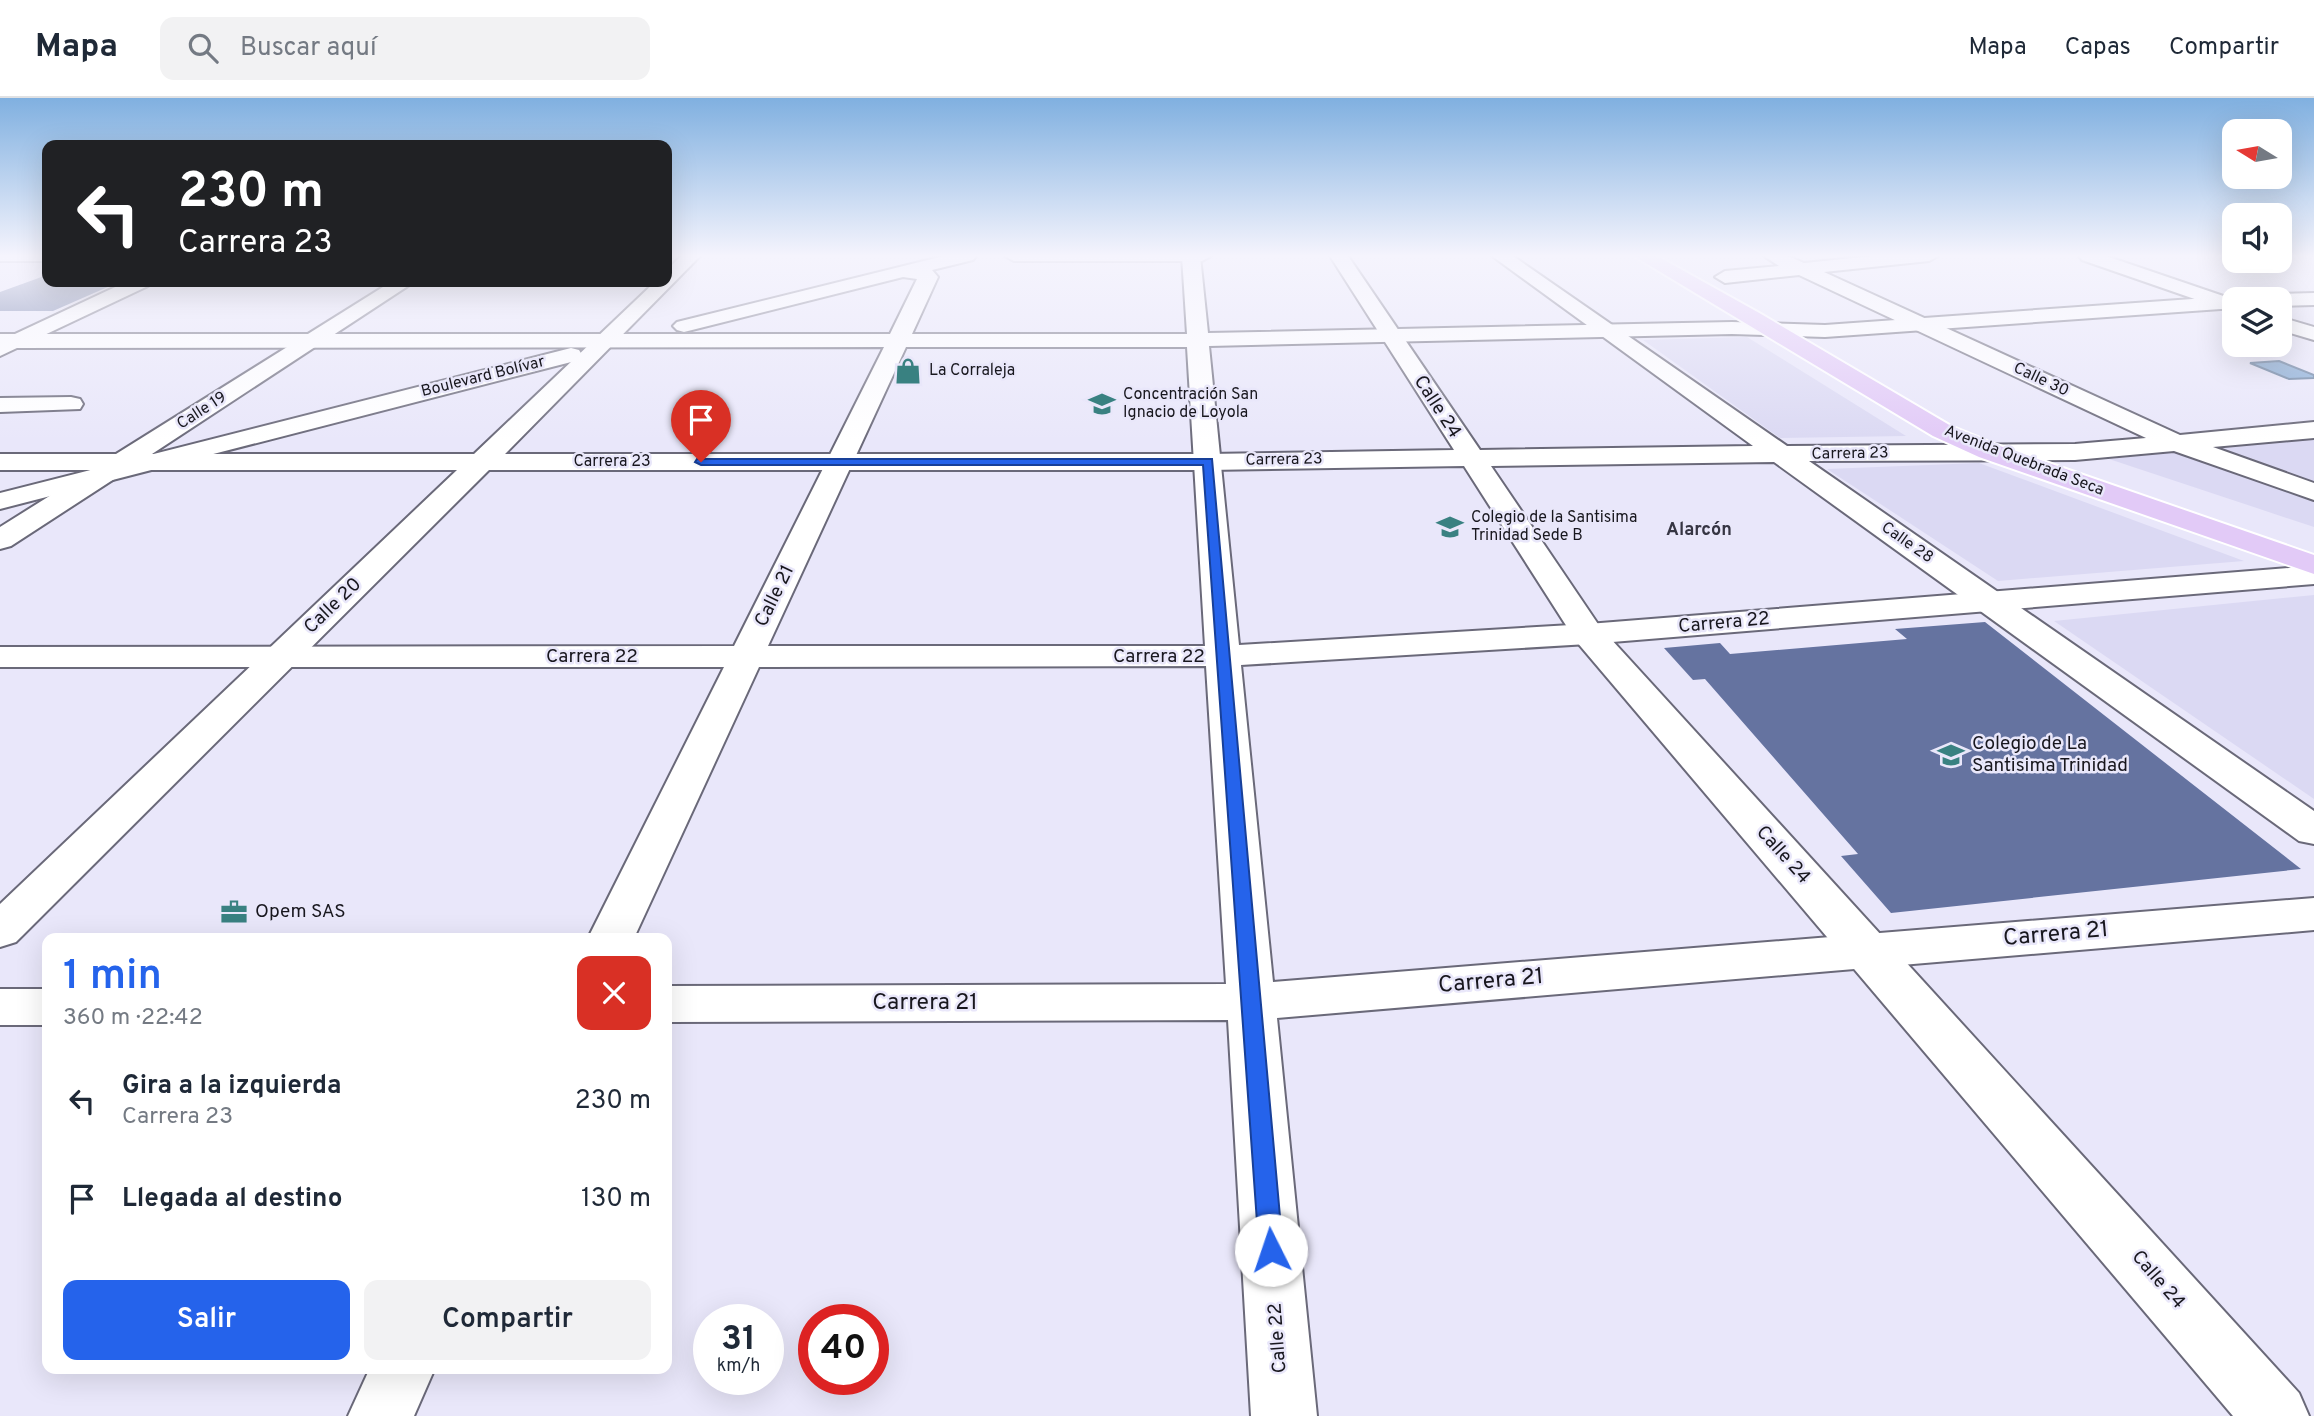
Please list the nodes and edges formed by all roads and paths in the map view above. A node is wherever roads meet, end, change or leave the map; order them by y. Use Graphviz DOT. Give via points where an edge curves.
graph roads {
  1 [pos="63,318"];
  2 [pos="349,318"];
  3 [pos="628,318"];
  4 [pos="699,318"];
  5 [pos="908,318"];
  6 [pos="1196,318"];
  7 [pos="1379,318"];
  8 [pos="1587,318"];
  9 [pos="1704,318"];
  10 [pos="1770,318"];
  11 [pos="1778,318"];
  12 [pos="1905,318"];
  13 [pos="2031,318"];
  14 [pos="1921,325"];
  15 [pos="2292,327"];
  16 [pos="1606,331"];
  17 [pos="1812,331"];
  18 [pos="2314,334"];
  19 [pos="1391,336"];
  20 [pos="1198,340"];
  21 [pos="312,341"];
  22 [pos="604,341"];
  23 [pos="897,341"];
  24 [pos="5,344"];
  25 [pos="71,404"];
  26 [pos="0,405"];
  27 [pos="2314,430"];
  28 [pos="237,440"];
  29 [pos="2180,444"];
  30 [pos="1988,451"];
  31 [pos="2050,452"];
  32 [pos="1783,456"];
  33 [pos="1470,457"];
  34 [pos="0,462"];
  35 [pos="122,462"];
  36 [pos="480,462"];
  37 [pos="839,462"];
  38 [pos="1208,462"];
  39 [pos="211,463"];
  40 [pos="0,485"];
  41 [pos="2314,492"];
  42 [pos="0,501"];
  43 [pos="0,540"];
  44 [pos="2314,543"];
  45 [pos="2314,565"];
  46 [pos="2314,575"];
  47 [pos="1990,601"];
  48 [pos="1588,634"];
  49 [pos="1224,656"];
  50 [pos="0,657"];
  51 [pos="281,657"];
  52 [pos="746,657"];
  53 [pos="2314,831"];
  54 [pos="2314,914"];
  55 [pos="0,931"];
  56 [pos="613,933"];
  57 [pos="1869,951"];
  58 [pos="1252,1002"];
  59 [pos="672,1004"];
  60 [pos="0,1007"];
  61 [pos="42,1007"];
  62 [pos="401,1374"];
  63 [pos="382,1416"];
  64 [pos="1284,1416"];
  65 [pos="2276,1416"];
  1 -- 24 [label="street"];
  2 -- 21 [label="street, Calle 19"];
  3 -- 22 [label="street, Calle 20"];
  4 -- 22 [label="street, Boulevard Bolívar"];
  5 -- 23 [label="street, Calle 21"];
  6 -- 20 [label="street, Calle 22"];
  7 -- 19 [label="street, Calle 24"];
  8 -- 16 [label="street, Calle 28"];
  9 -- 16 [label="street"];
  10 -- 30 [label="main road, Avenida Quebrada Seca" via="1942,431"];
  11 -- 17 [label="street"];
  12 -- 14 [label="street, Calle 30"];
  13 -- 14 [label="street"];
  14 -- 17 [label="street"];
  14 -- 29 [label="street, Calle 30"];
  15 -- 18 [label="street"];
  16 -- 19 [label="street"];
  16 -- 32 [label="street, Calle 28"];
  17 -- 31 [label="main road, Avenida Quebrada Seca" via="1982,426"];
  19 -- 20 [label="street"];
  19 -- 33 [label="street, Calle 24"];
  20 -- 23 [label="street"];
  20 -- 38 [label="street, Calle 22"];
  21 -- 22 [label="street"];
  21 -- 24 [label="street"];
  21 -- 35 [label="street, Calle 19"];
  22 -- 23 [label="street"];
  22 -- 28 [label="street, Boulevard Bolívar"];
  22 -- 35 [label="street, Boulevard Bolívar"];
  22 -- 36 [label="street, Calle 20"];
  23 -- 37 [label="street, Calle 21"];
  25 -- 26 [label="street"];
  27 -- 29 [label="street, Carrera 23"];
  28 -- 35 [label="street, Boulevard Bolívar"];
  28 -- 39 [label="street" via="215,452"];
  29 -- 31 [label="street, Carrera 23"];
  29 -- 41 [label="street, Calle 30"];
  30 -- 31 [label="street, Carrera 23"];
  30 -- 32 [label="street, Carrera 23"];
  30 -- 45 [label="main road, Avenida Quebrada Seca"];
  31 -- 44 [label="main road, Avenida Quebrada Seca"];
  32 -- 33 [label="street, Carrera 23"];
  32 -- 47 [label="street, Calle 28"];
  33 -- 38 [label="street, Carrera 23"];
  33 -- 48 [label="street, Calle 24"];
  34 -- 35 [label="street, Carrera 23"];
  35 -- 39 [label="street, Carrera 23"];
  35 -- 40 [label="street, Boulevard Bolívar"];
  35 -- 42 [label="street, Boulevard Bolívar"];
  35 -- 43 [label="street, Calle 19"];
  36 -- 37 [label="street, Carrera 23"];
  36 -- 39 [label="street, Carrera 23"];
  36 -- 51 [label="street, Calle 20"];
  37 -- 38 [label="street, Carrera 23"];
  37 -- 52 [label="street, Calle 21"];
  38 -- 49 [label="street, Calle 22"];
  46 -- 47 [label="street, Carrera 22"];
  47 -- 48 [label="street, Carrera 22"];
  47 -- 53 [label="street, Calle 28"];
  48 -- 49 [label="street, Carrera 22"];
  48 -- 57 [label="street, Calle 24"];
  49 -- 52 [label="street, Carrera 22"];
  49 -- 58 [label="street, Calle 22"];
  50 -- 51 [label="street, Carrera 22"];
  51 -- 52 [label="street, Carrera 22"];
  51 -- 55 [label="street, Calle 20"];
  52 -- 56 [label="street, Calle 21"];
  54 -- 57 [label="street, Carrera 21"];
  57 -- 58 [label="street, Carrera 21"];
  57 -- 65 [label="street, Calle 24"];
  58 -- 59 [label="street, Carrera 21"];
  58 -- 64 [label="street, Calle 22"];
  60 -- 61 [label="street"];
  62 -- 63 [label="street"];
}
